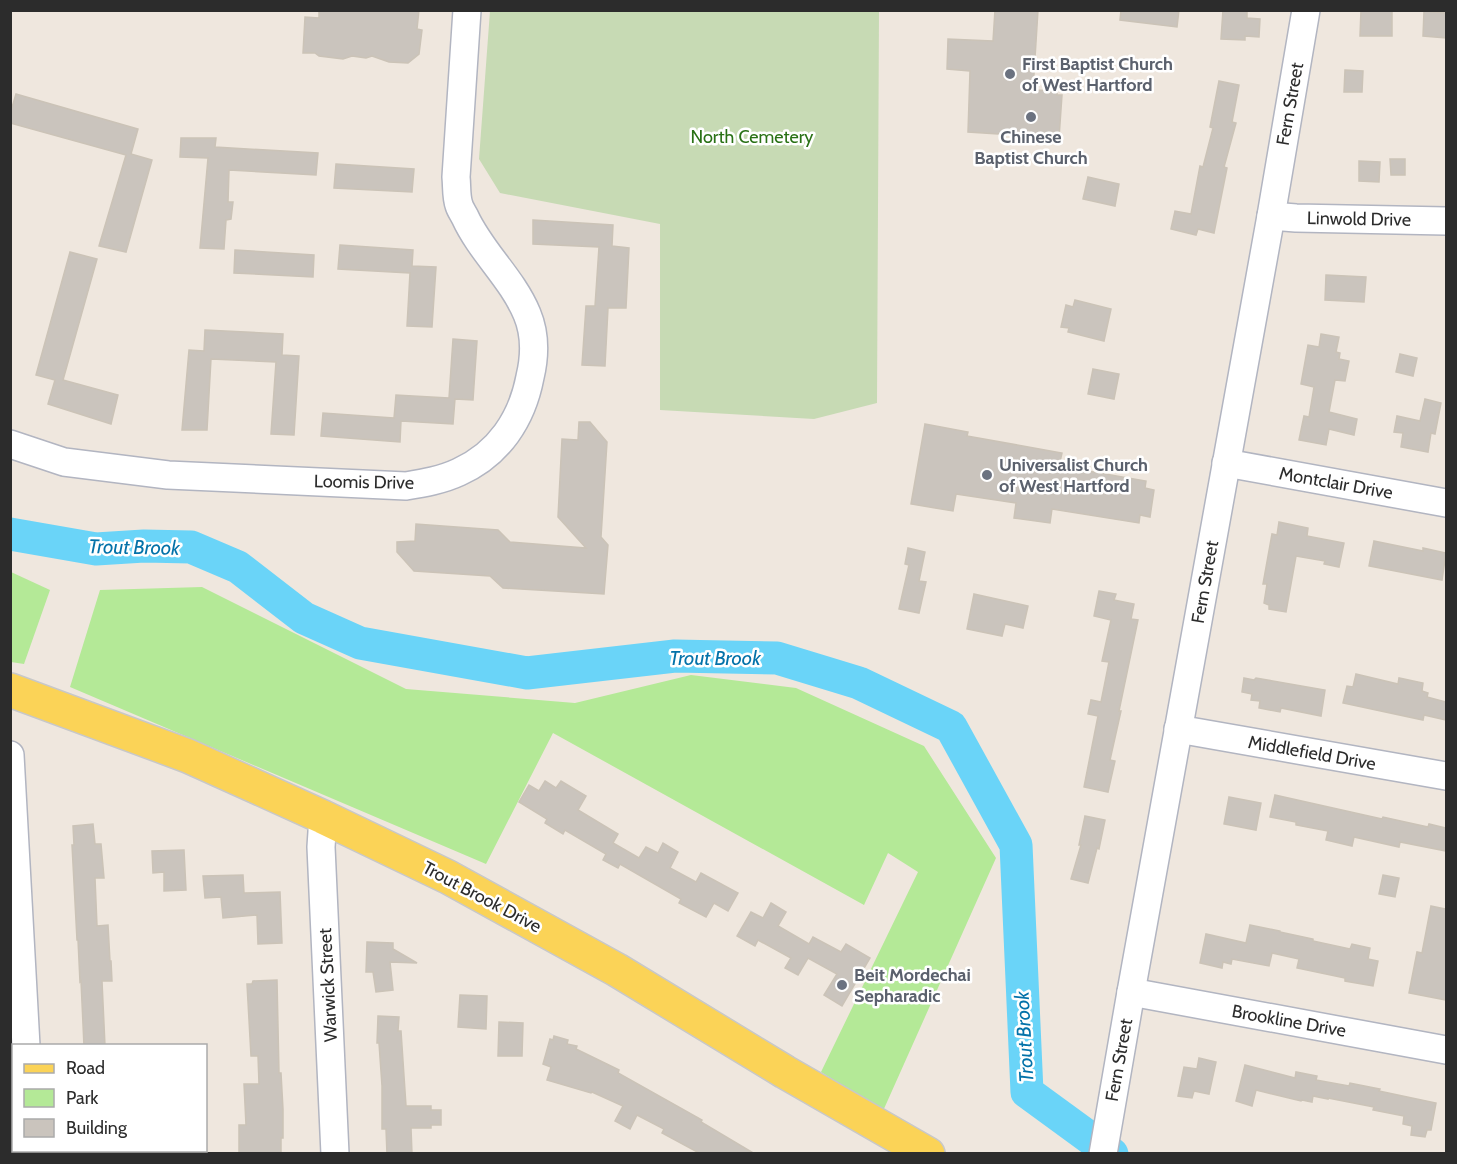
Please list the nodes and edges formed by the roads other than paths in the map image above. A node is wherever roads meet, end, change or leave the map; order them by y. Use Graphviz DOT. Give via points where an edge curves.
graph roads {
  1 [pos="467,10"];
  2 [pos="1306,10"];
  3 [pos="1271,216"];
  4 [pos="1446,221"];
  5 [pos="10,444"];
  6 [pos="1227,463"];
  7 [pos="1446,503"];
  8 [pos="13,698"];
  9 [pos="1178,729"];
  10 [pos="10,755"];
  11 [pos="1446,776"];
  12 [pos="323,817"];
  13 [pos="16,963"];
  14 [pos="1131,992"];
  15 [pos="26,1044"];
  16 [pos="1446,1050"];
  17 [pos="335,1154"];
  18 [pos="928,1154"];
  19 [pos="1103,1154"];
  1 -- 5 [label="street, Loomis Drive" via="456,177 459,205 471,231 515,290 533,336 533,365 527,393 513,426 494,448 458,472 406,486 168,475 64,462"];
  2 -- 3 [label="street, Fern Street"];
  3 -- 4 [label="street, Linwold Drive"];
  3 -- 6 [label="street, Fern Street"];
  6 -- 7 [label="street, Montclair Drive"];
  6 -- 9 [label="street, Fern Street"];
  8 -- 12 [label="main road, Trout Brook Drive" via="188,756"];
  9 -- 11 [label="street, Middlefield Drive"];
  9 -- 14 [label="street, Fern Street"];
  10 -- 13 [label="street"];
  12 -- 17 [label="street, Warwick Street" via="321,847"];
  12 -- 18 [label="main road, Trout Brook Drive" via="448,877 617,970"];
  13 -- 15 [label="street"];
  14 -- 16 [label="street, Brookline Drive"];
  14 -- 19 [label="street, Fern Street"];
}
